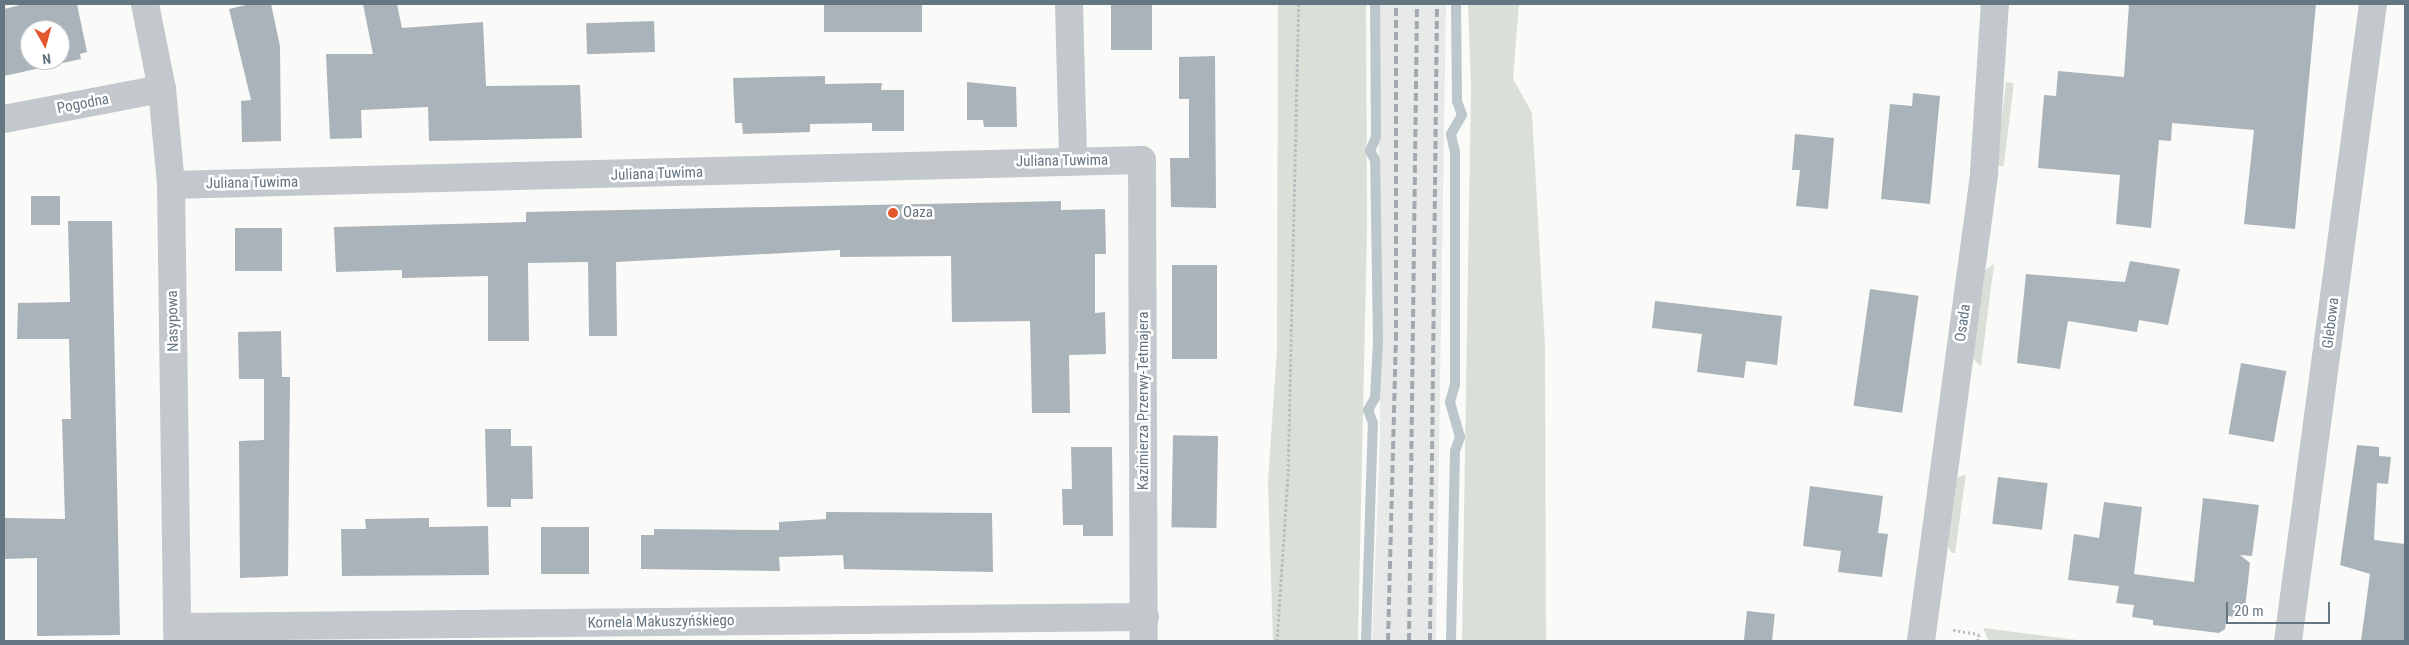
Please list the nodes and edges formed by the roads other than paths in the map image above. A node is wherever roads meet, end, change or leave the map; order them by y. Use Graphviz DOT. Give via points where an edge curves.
graph roads {
  1 [pos="146,4"];
  2 [pos="1069,4"];
  3 [pos="1995,4"];
  4 [pos="2373,4"];
  5 [pos="162,89"];
  6 [pos="4,119"];
  7 [pos="1073,160"];
  8 [pos="1142,160"];
  9 [pos="171,185"];
  10 [pos="1144,629"];
  11 [pos="177,634"];
  12 [pos="1921,641"];
  13 [pos="2288,641"];
  1 -- 5 [label="street, Nasypowa"];
  2 -- 7 [label="street"];
  3 -- 12 [label="street, Osada" via="1984,172"];
  4 -- 13 [label="street, Glebowa"];
  5 -- 6 [label="street, Pogodna"];
  5 -- 9 [label="street, Nasypowa"];
  7 -- 8 [label="street, Juliana Tuwima"];
  7 -- 9 [label="street, Juliana Tuwima"];
  8 -- 10 [label="street, Kazimierza Przerwy-Tetmajera"];
  9 -- 11 [label="street, Nasypowa"];
  10 -- 11 [label="street, Kornela Makuszyńskiego"];
}
